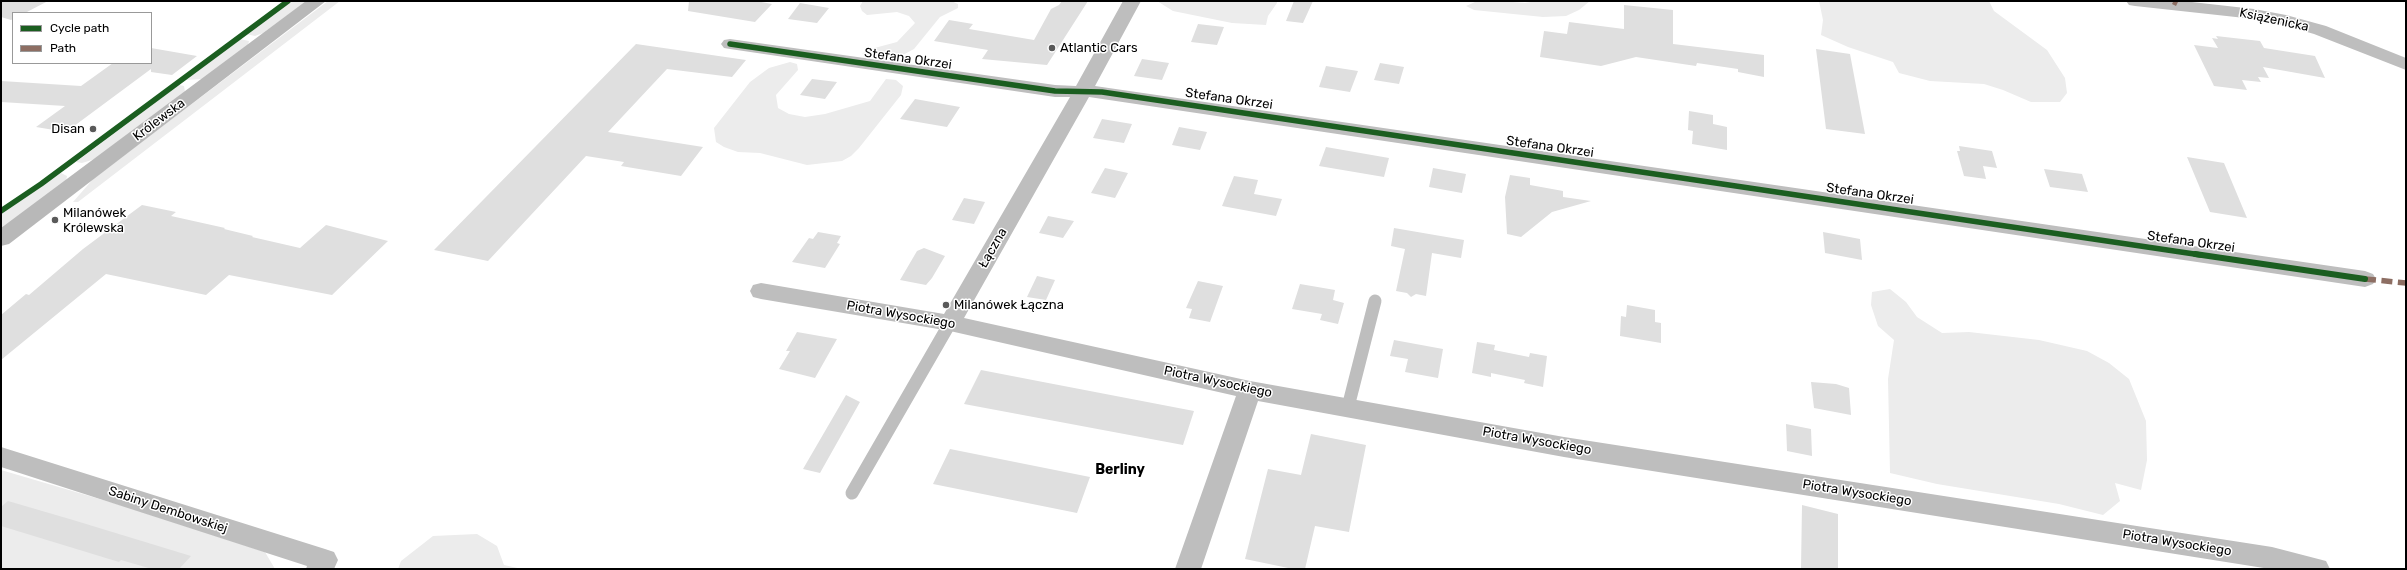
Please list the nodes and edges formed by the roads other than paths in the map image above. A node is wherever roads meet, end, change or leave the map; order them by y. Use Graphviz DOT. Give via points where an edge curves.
graph roads {
  1 [pos="317,1"];
  2 [pos="1132,1"];
  3 [pos="2135,1"];
  4 [pos="730,44"];
  5 [pos="2406,64"];
  6 [pos="1083,90"];
  7 [pos="1,239"];
  8 [pos="2365,279"];
  9 [pos="761,291"];
  10 [pos="1375,301"];
  11 [pos="950,323"];
  12 [pos="1250,390"];
  13 [pos="1348,407"];
  14 [pos="1,457"];
  15 [pos="852,493"];
  16 [pos="2273,564"];
  17 [pos="319,569"];
  18 [pos="1188,569"];
  19 [pos="2317,569"];
  1 -- 7 [label="main road, Królewska"];
  2 -- 6 [label="street, Łączna"];
  3 -- 5 [label="street, Książenicka" via="2286,20 2320,30"];
  4 -- 6 [label="street, Stefana Okrzei" via="1055,91"];
  6 -- 8 [label="street, Stefana Okrzei"];
  6 -- 11 [label="street, Łączna"];
  9 -- 11 [label="street, Piotra Wysockiego"];
  10 -- 13 [label="lane"];
  11 -- 12 [label="street, Piotra Wysockiego"];
  11 -- 15 [label="lane, Łączna"];
  12 -- 13 [label="street, Piotra Wysockiego"];
  12 -- 18 [label="street"];
  13 -- 16 [label="street, Piotra Wysockiego" via="1564,447"];
  14 -- 17 [label="street, Sabiny Dembowskiej" via="325,560"];
  16 -- 19 [label="street, Piotra Wysockiego"];
}
